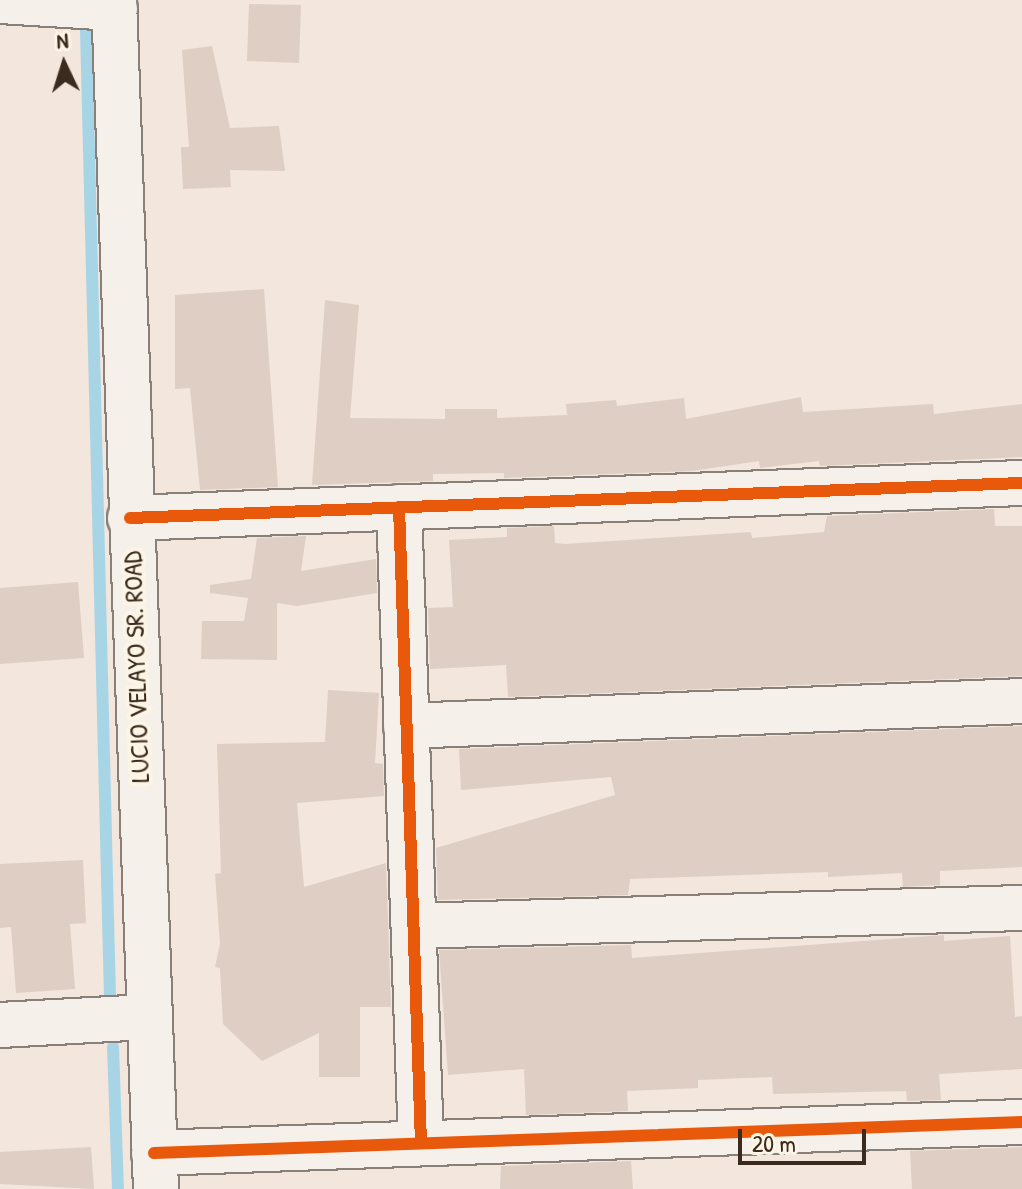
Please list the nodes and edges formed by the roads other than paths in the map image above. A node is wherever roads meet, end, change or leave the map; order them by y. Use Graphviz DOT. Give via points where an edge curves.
graph roads {
  1 [pos="0,1"];
  2 [pos="115,4"];
  3 [pos="1022,483"];
  4 [pos="399,507"];
  5 [pos="130,518"];
  6 [pos="1022,701"];
  7 [pos="406,726"];
  8 [pos="1022,908"];
  9 [pos="414,926"];
  10 [pos="150,1017"];
  11 [pos="0,1025"];
  12 [pos="1022,1122"];
  13 [pos="421,1142"];
  14 [pos="155,1171"];
  1 -- 2 [label="street"];
  2 -- 5 [label="street, LUCIO VELAYO SR. ROAD"];
  3 -- 4 [label="street"];
  4 -- 5 [label="street"];
  4 -- 7 [label="street"];
  5 -- 10 [label="street, LUCIO VELAYO SR. ROAD"];
  6 -- 7 [label="street"];
  7 -- 9 [label="street"];
  8 -- 9 [label="street"];
  9 -- 13 [label="street"];
  10 -- 11 [label="street"];
  10 -- 14 [label="street, LUCIO VELAYO SR. ROAD"];
  12 -- 13 [label="street"];
  13 -- 14 [label="street"];
}
